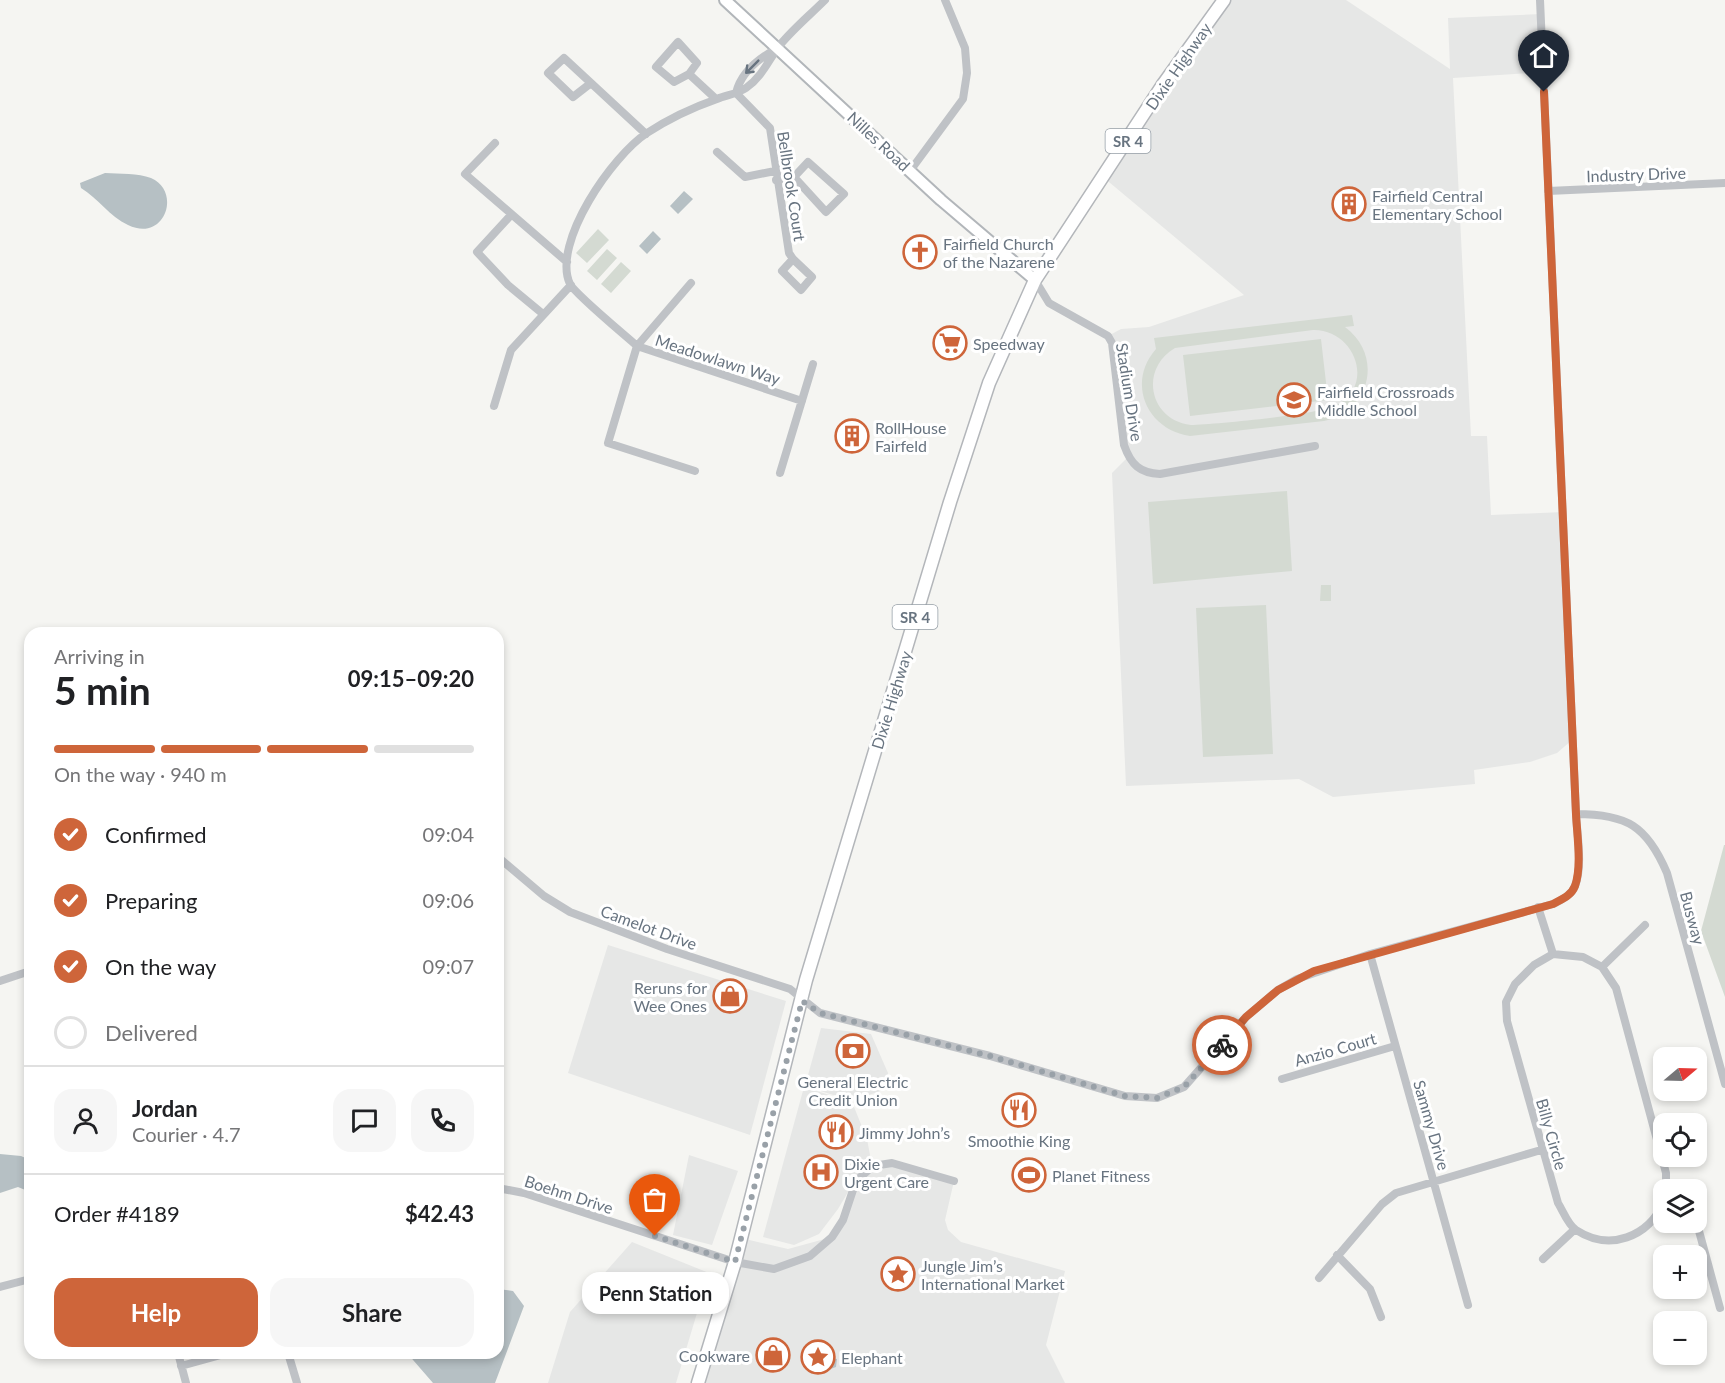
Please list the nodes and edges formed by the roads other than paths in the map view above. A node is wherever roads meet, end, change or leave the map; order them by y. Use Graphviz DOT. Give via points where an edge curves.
graph roads {
  1 [pos="725,0"];
  2 [pos="825,0"];
  3 [pos="945,0"];
  4 [pos="1224,0"];
  5 [pos="1540,0"];
  6 [pos="778,47"];
  7 [pos="689,74"];
  8 [pos="591,83"];
  9 [pos="736,93"];
  10 [pos="716,99"];
  11 [pos="646,134"];
  12 [pos="495,143"];
  13 [pos="717,152"];
  14 [pos="775,171"];
  15 [pos="910,171"];
  16 [pos="794,177"];
  17 [pos="776,180"];
  18 [pos="1725,183"];
  19 [pos="1548,191"];
  20 [pos="511,215"];
  21 [pos="793,259"];
  22 [pos="567,262"];
  23 [pos="1035,280"];
  24 [pos="691,283"];
  25 [pos="571,285"];
  26 [pos="543,314"];
  27 [pos="637,346"];
  28 [pos="813,364"];
  29 [pos="802,401"];
  30 [pos="494,406"];
  31 [pos="1315,446"];
  32 [pos="695,471"];
  33 [pos="780,473"];
  34 [pos="1576,814"];
  35 [pos="504,862"];
  36 [pos="1538,908"];
  37 [pos="1645,925"];
  38 [pos="1370,954"];
  39 [pos="1553,954"];
  40 [pos="1602,967"];
  41 [pos="24,973"];
  42 [pos="0,981"];
  43 [pos="802,1001"];
  44 [pos="1395,1046"];
  45 [pos="1282,1079"];
  46 [pos="1725,1084"];
  47 [pos="1541,1150"];
  48 [pos="1666,1179"];
  49 [pos="954,1181"];
  50 [pos="1434,1181"];
  51 [pos="504,1189"];
  52 [pos="1653,1221"];
  53 [pos="1574,1230"];
  54 [pos="1700,1233"];
  55 [pos="1337,1255"];
  56 [pos="1543,1259"];
  57 [pos="735,1262"];
  58 [pos="1319,1278"];
  59 [pos="24,1281"];
  60 [pos="0,1287"];
  61 [pos="1468,1305"];
  62 [pos="1720,1308"];
  63 [pos="1381,1317"];
  64 [pos="179,1359"];
  65 [pos="206,1359"];
  66 [pos="290,1359"];
  67 [pos="181,1366"];
  68 [pos="186,1383"];
  69 [pos="297,1383"];
  70 [pos="698,1383"];
  1 -- 6 [label="street, Nilles Road"];
  2 -- 6 [label="street"];
  3 -- 15 [label="street" via="965,48 963,99"];
  4 -- 23 [label="main road, Dixie Highway / SR 4" via="1162,86"];
  5 -- 19 [label="street"];
  6 -- 9 [label="street" via="764,55 740,80"];
  6 -- 15 [label="street, Nilles Road"];
  7 -- 7 [label="street" via="697,63 678,42 656,67 674,82"];
  7 -- 10 [label="street"];
  8 -- 8 [label="street" via="564,58 548,73 573,97"];
  8 -- 11 [label="street"];
  9 -- 10 [label="street"];
  9 -- 14 [label="street, Bellbrook Court" via="770,128"];
  10 -- 11 [label="street"];
  11 -- 22 [label="street" via="605,174 589,199"];
  12 -- 20 [label="street" via="465,174"];
  13 -- 14 [label="street" via="745,177"];
  14 -- 17 [label="street, Bellbrook Court"];
  15 -- 23 [label="street, Nilles Road"];
  16 -- 16 [label="street" via="808,162 844,194 826,212"];
  16 -- 17 [label="street"];
  17 -- 21 [label="street, Bellbrook Court"];
  18 -- 19 [label="street, Industry Drive"];
  19 -- 34 [label="street"];
  20 -- 22 [label="street"];
  20 -- 26 [label="street" via="477,252"];
  22 -- 25 [label="street"];
  23 -- 31 [label="street, Stadium Drive" via="1049,303 1107,336 1112,343 1124,445 1137,468 1160,474"];
  23 -- 43 [label="main road, Dixie Highway / SR 4" via="988,383 972,432"];
  24 -- 27 [label="street, Meadowlawn Way"];
  25 -- 26 [label="street"];
  25 -- 27 [label="street"];
  26 -- 30 [label="street" via="511,350"];
  27 -- 29 [label="street, Meadowlawn Way"];
  27 -- 32 [label="street" via="608,443"];
  28 -- 29 [label="street"];
  29 -- 33 [label="street"];
  34 -- 36 [label="street, Camelot Drive" via="1575,887 1568,896"];
  34 -- 46 [label="street, Busway" via="1621,818 1650,839 1658,853 1667,873"];
  35 -- 43 [label="street, Camelot Drive" via="570,912 790,989"];
  36 -- 38 [label="street, Camelot Drive"];
  36 -- 39 [label="street"];
  37 -- 40 [label="street"];
  38 -- 43 [label="street, Camelot Drive" via="1314,971 1278,990 1246,1017 1184,1087 1157,1098 1125,1096 990,1056 820,1013"];
  38 -- 44 [label="street, Sammy Drive"];
  39 -- 40 [label="street" via="1583,957"];
  39 -- 47 [label="street, Billy Circle" via="1534,965 1515,984 1506,1002 1507,1021"];
  40 -- 48 [label="street" via="1616,988"];
  41 -- 42 [label="street"];
  43 -- 57 [label="main road, Dixie Highway / SR 4"];
  44 -- 45 [label="street, Anzio Court"];
  44 -- 50 [label="street, Sammy Drive"];
  47 -- 50 [label="street"];
  47 -- 53 [label="street, Billy Circle" via="1558,1203"];
  49 -- 57 [label="street, Boehm Drive" via="881,1163 856,1181 837,1231 810,1256 774,1269"];
  50 -- 55 [label="street" via="1389,1198"];
  50 -- 61 [label="street, Sammy Drive"];
  51 -- 57 [label="street, Boehm Drive"];
  52 -- 53 [label="street" via="1638,1234 1622,1239 1603,1241"];
  53 -- 56 [label="street"];
  54 -- 62 [label="street"];
  55 -- 58 [label="street"];
  55 -- 63 [label="street" via="1370,1289"];
  57 -- 70 [label="main road, Dixie Highway / SR 4"];
  59 -- 60 [label="street"];
  64 -- 67 [label="street"];
  65 -- 67 [label="street"];
  66 -- 69 [label="street"];
  67 -- 68 [label="street"];
}
